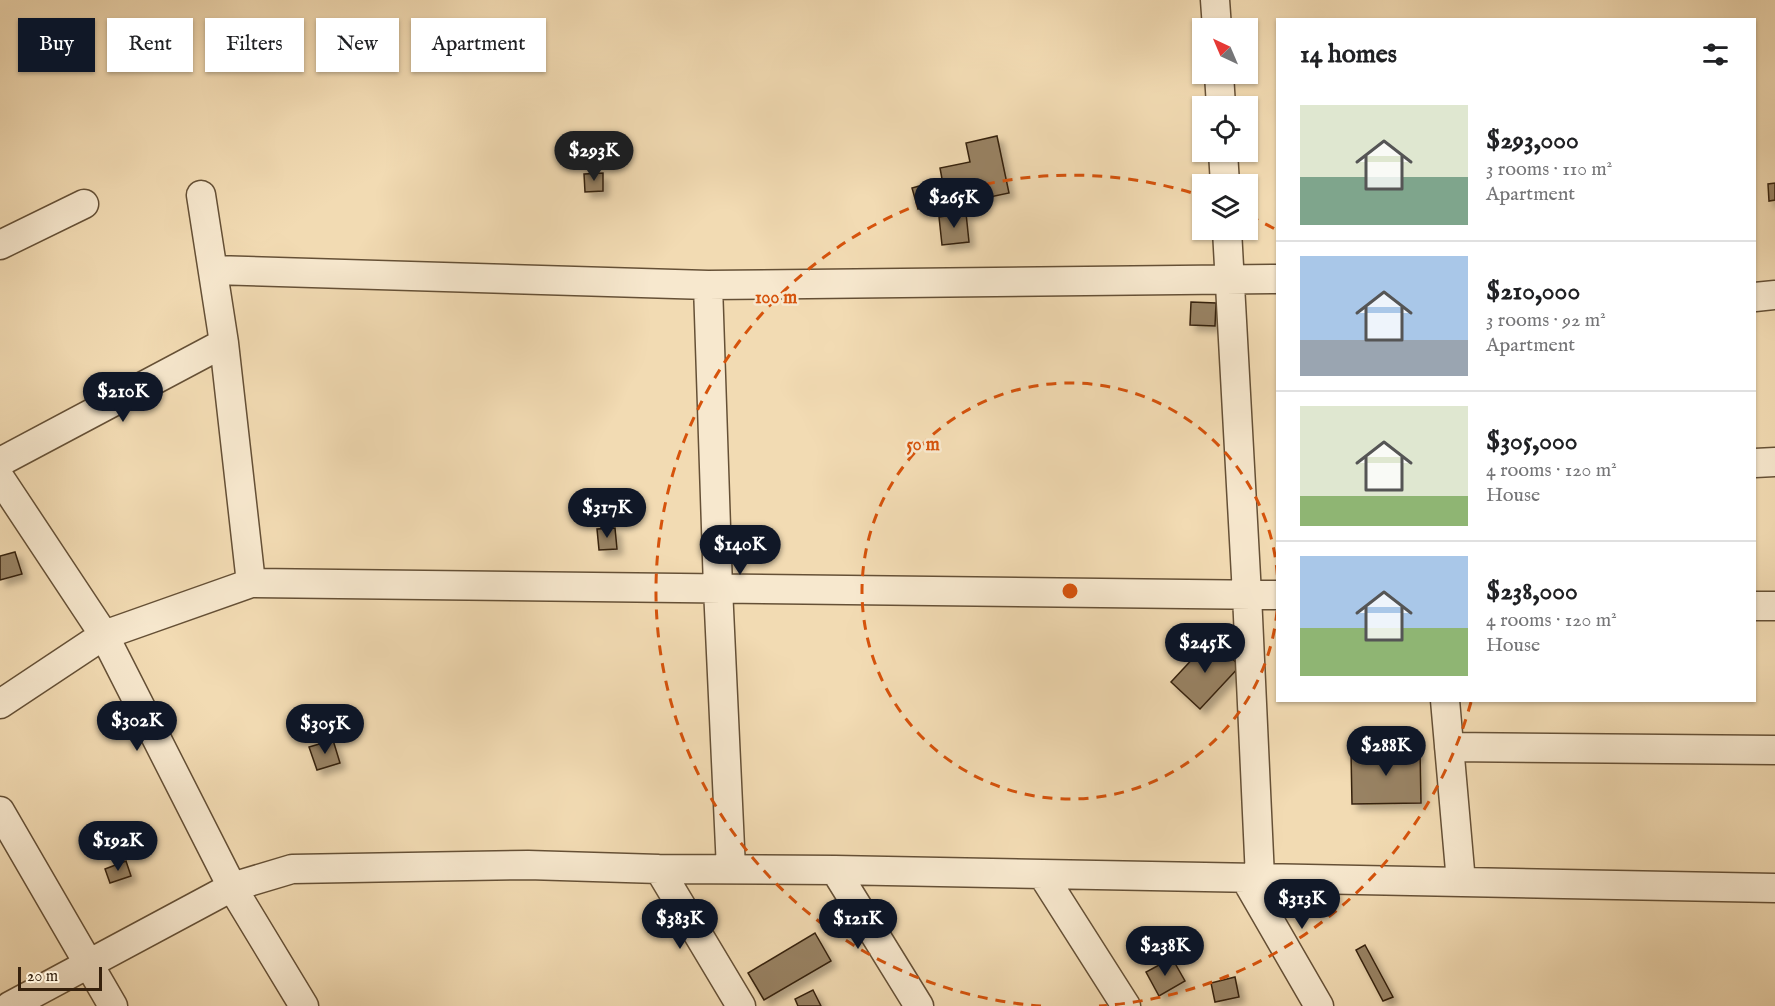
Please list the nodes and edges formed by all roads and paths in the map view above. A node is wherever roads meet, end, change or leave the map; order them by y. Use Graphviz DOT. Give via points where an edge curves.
graph roads {
  1 [pos="1215,0"];
  2 [pos="1216,18"];
  3 [pos="201,195"];
  4 [pos="84,204"];
  5 [pos="1228,240"];
  6 [pos="0,245"];
  7 [pos="213,270"];
  8 [pos="1230,279"];
  9 [pos="1276,279"];
  10 [pos="708,285"];
  11 [pos="1775,295"];
  12 [pos="1756,297"];
  13 [pos="224,343"];
  14 [pos="0,462"];
  15 [pos="1775,462"];
  16 [pos="1756,463"];
  17 [pos="0,478"];
  18 [pos="251,582"];
  19 [pos="717,588"];
  20 [pos="1247,595"];
  21 [pos="1276,596"];
  22 [pos="1756,606"];
  23 [pos="1775,606"];
  24 [pos="104,635"];
  25 [pos="1445,702"];
  26 [pos="0,704"];
  27 [pos="1449,747"];
  28 [pos="1775,750"];
  29 [pos="0,811"];
  30 [pos="659,869"];
  31 [pos="731,869"];
  32 [pos="835,870"];
  33 [pos="1042,874"];
  34 [pos="1252,878"];
  35 [pos="1461,882"];
  36 [pos="232,887"];
  37 [pos="1775,888"];
  38 [pos="88,963"];
  39 [pos="10,1006"];
  40 [pos="112,1006"];
  41 [pos="304,1006"];
  42 [pos="741,1006"];
  43 [pos="918,1006"];
  44 [pos="1126,1006"];
  45 [pos="1319,1006"];
  1 -- 2 [label="street"];
  3 -- 7 [label="street"];
  4 -- 6 [label="street"];
  5 -- 8 [label="street"];
  7 -- 10 [label="street"];
  7 -- 13 [label="street"];
  8 -- 9 [label="street"];
  8 -- 10 [label="street"];
  8 -- 20 [label="street"];
  10 -- 19 [label="street"];
  11 -- 12 [label="street"];
  13 -- 14 [label="street"];
  13 -- 18 [label="street"];
  15 -- 16 [label="street"];
  17 -- 24 [label="street"];
  18 -- 19 [label="street"];
  18 -- 24 [label="street"];
  19 -- 20 [label="street"];
  19 -- 31 [label="street"];
  20 -- 21 [label="street"];
  20 -- 34 [label="street"];
  22 -- 23 [label="street"];
  24 -- 26 [label="street"];
  24 -- 36 [label="street"];
  25 -- 27 [label="street"];
  27 -- 28 [label="street"];
  27 -- 35 [label="street"];
  29 -- 38 [label="street"];
  30 -- 31 [label="street"];
  30 -- 36 [label="street" via="528,865 292,869"];
  30 -- 42 [label="street"];
  31 -- 32 [label="street"];
  32 -- 33 [label="street"];
  32 -- 43 [label="street"];
  33 -- 34 [label="street"];
  33 -- 44 [label="street"];
  34 -- 35 [label="street"];
  34 -- 45 [label="street"];
  35 -- 37 [label="street"];
  36 -- 38 [label="street"];
  36 -- 41 [label="street"];
  38 -- 39 [label="street"];
  38 -- 40 [label="street"];
}
